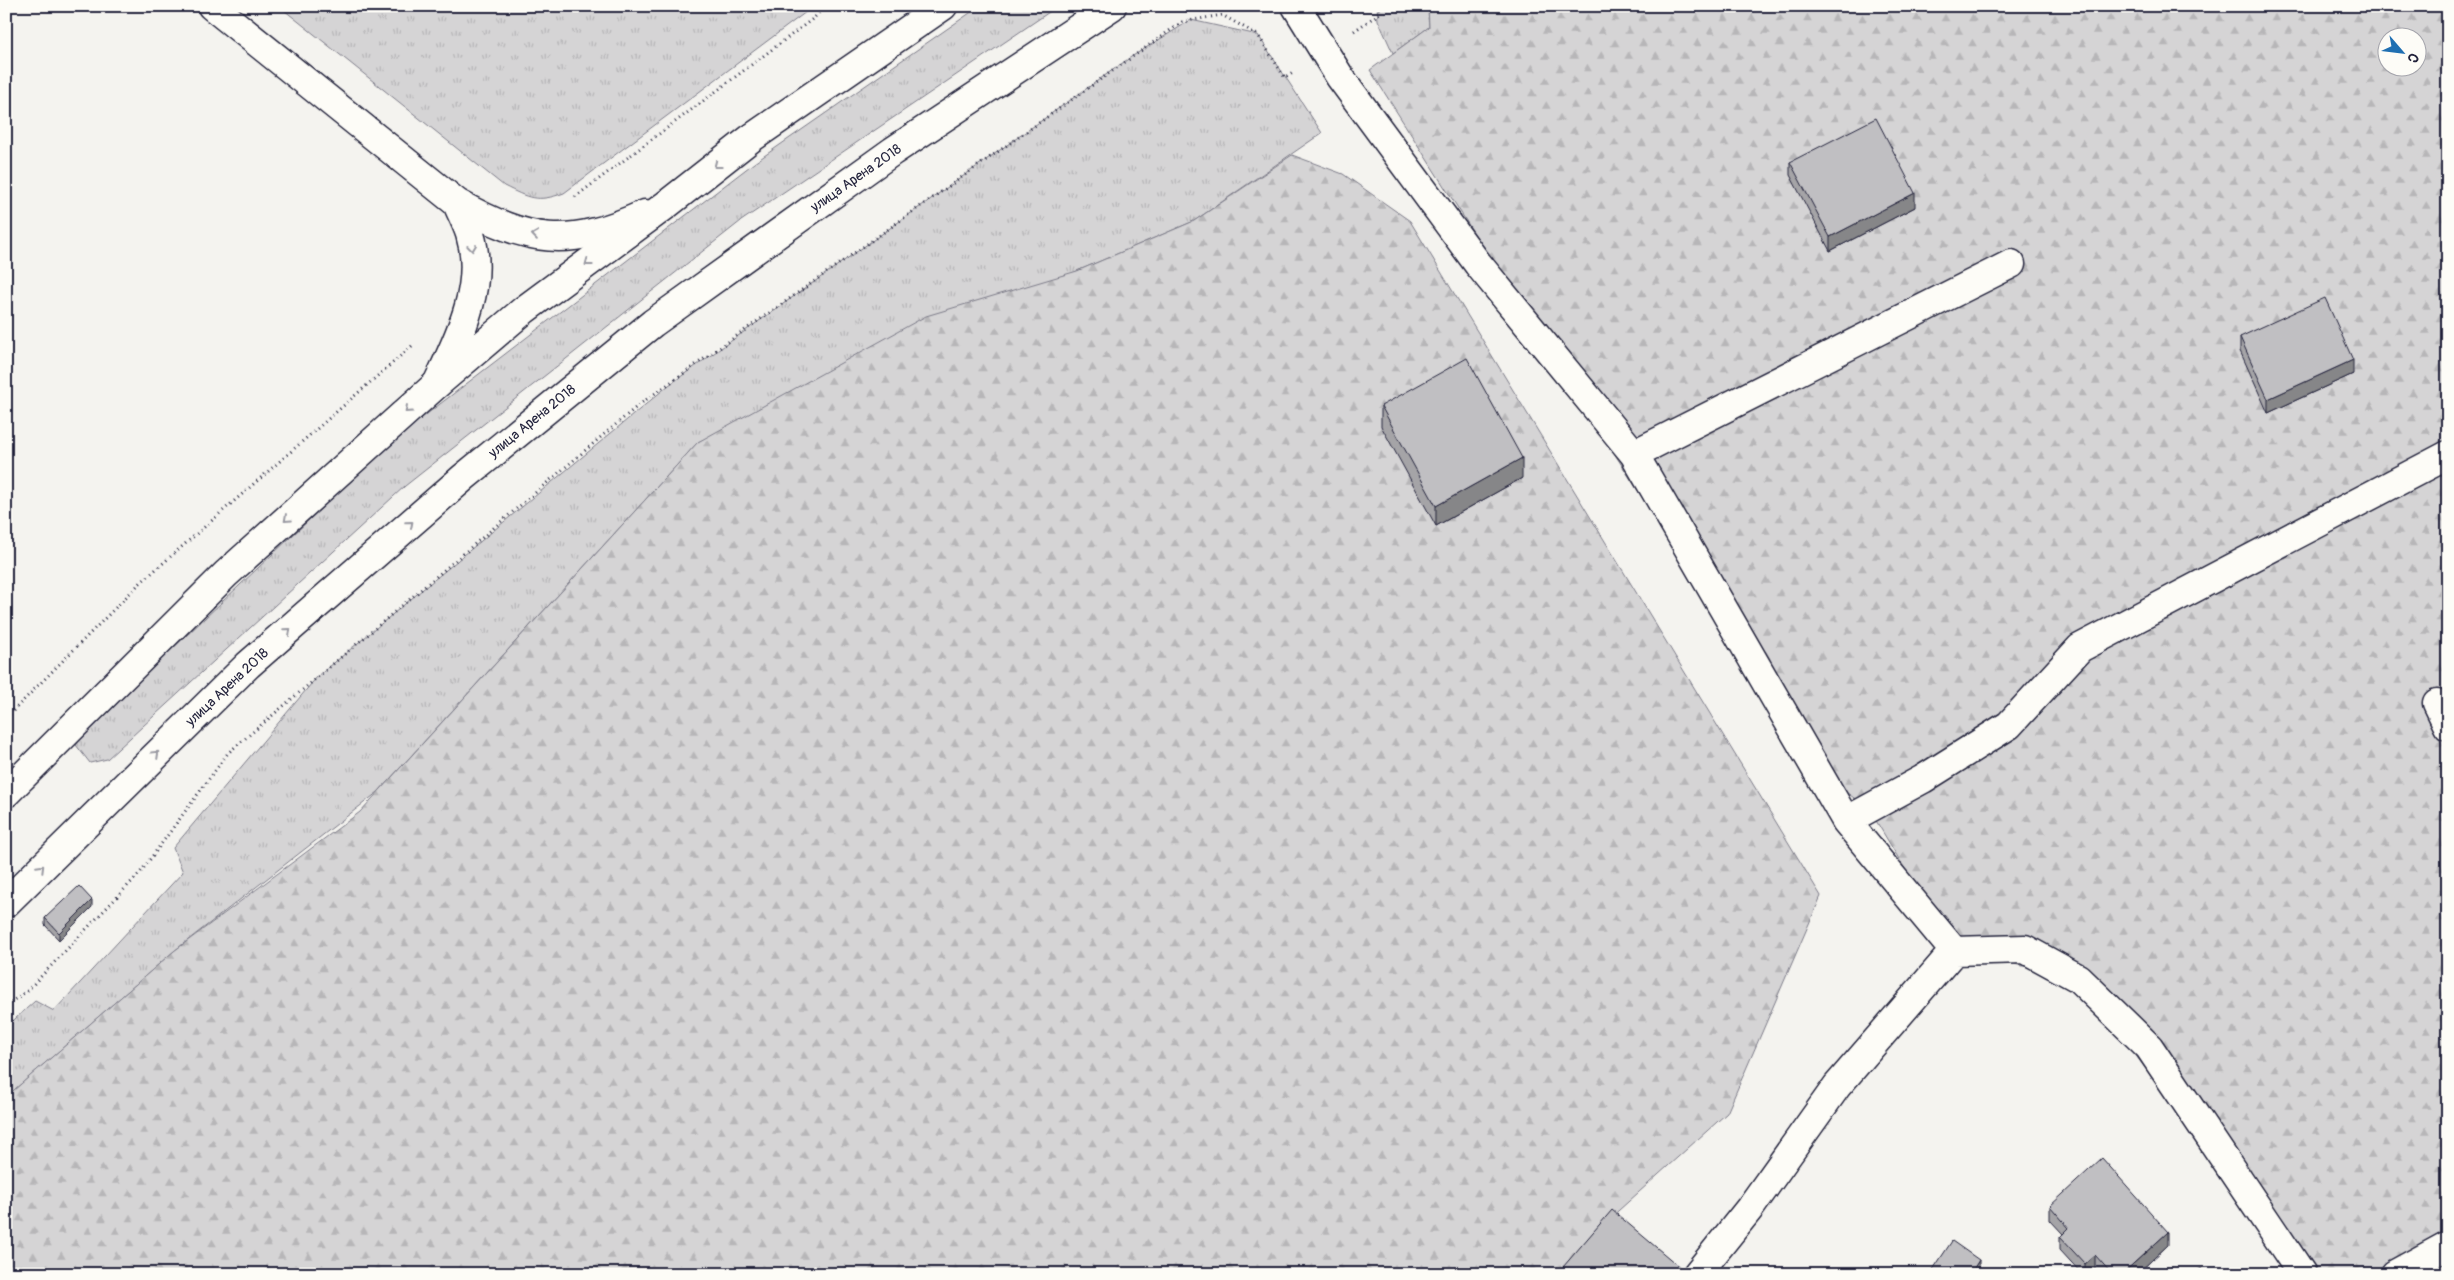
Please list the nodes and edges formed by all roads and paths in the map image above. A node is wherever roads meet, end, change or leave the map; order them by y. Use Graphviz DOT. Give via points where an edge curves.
graph roads {
  1 [pos="212,6"];
  2 [pos="825,6"];
  3 [pos="920,6"];
  4 [pos="943,6"];
  5 [pos="1112,6"];
  6 [pos="1296,6"];
  7 [pos="1378,6"];
  8 [pos="1380,13"];
  9 [pos="1285,78"];
  10 [pos="750,139"];
  11 [pos="569,201"];
  12 [pos="456,203"];
  13 [pos="666,205"];
  14 [pos="2011,264"];
  15 [pos="420,338"];
  16 [pos="437,384"];
  17 [pos="1634,454"];
  18 [pos="2448,455"];
  19 [pos="6,718"];
  20 [pos="6,793"];
  21 [pos="1846,821"];
  22 [pos="6,903"];
  23 [pos="1954,951"];
  24 [pos="6,1005"];
  25 [pos="2448,1245"];
  26 [pos="1698,1274"];
  27 [pos="2302,1274"];
  28 [pos="2394,1274"];
  1 -- 12 [label="main road"];
  2 -- 11 [label="path" via="814,18"];
  3 -- 10 [label="main road"];
  4 -- 10 [label="main road"];
  22 -- 5 [label="main road, улица Арена 2018, one-way" via="248,665 464,476 653,323 893,151"];
  6 -- 17 [label="main road" via="1340,77 1478,264"];
  7 -- 8 [label="path"];
  9 -- 24 [label="path" via="1258,35 1222,15 1182,22 640,404 228,753 140,874 26,992"];
  10 -- 13 [label="main road, one-way"];
  13 -- 12 [label="main road, one-way" via="617,227 581,236 550,237 521,233"];
  12 -- 16 [label="main road, one-way" via="471,235 474,265 470,300 461,332"];
  13 -- 16 [label="main road, one-way" via="524,310"];
  14 -- 17 [label="main road"];
  15 -- 19 [label="path" via="138,585"];
  16 -- 20 [label="main road, one-way" via="226,574"];
  17 -- 21 [label="main road"];
  18 -- 21 [label="main road" via="2080,648 2009,725 1923,779"];
  21 -- 23 [label="main road"];
  23 -- 26 [label="main road" via="1838,1086"];
  23 -- 27 [label="main road" via="2025,950 2078,978 2149,1047"];
  25 -- 28 [label="main road"];
}
